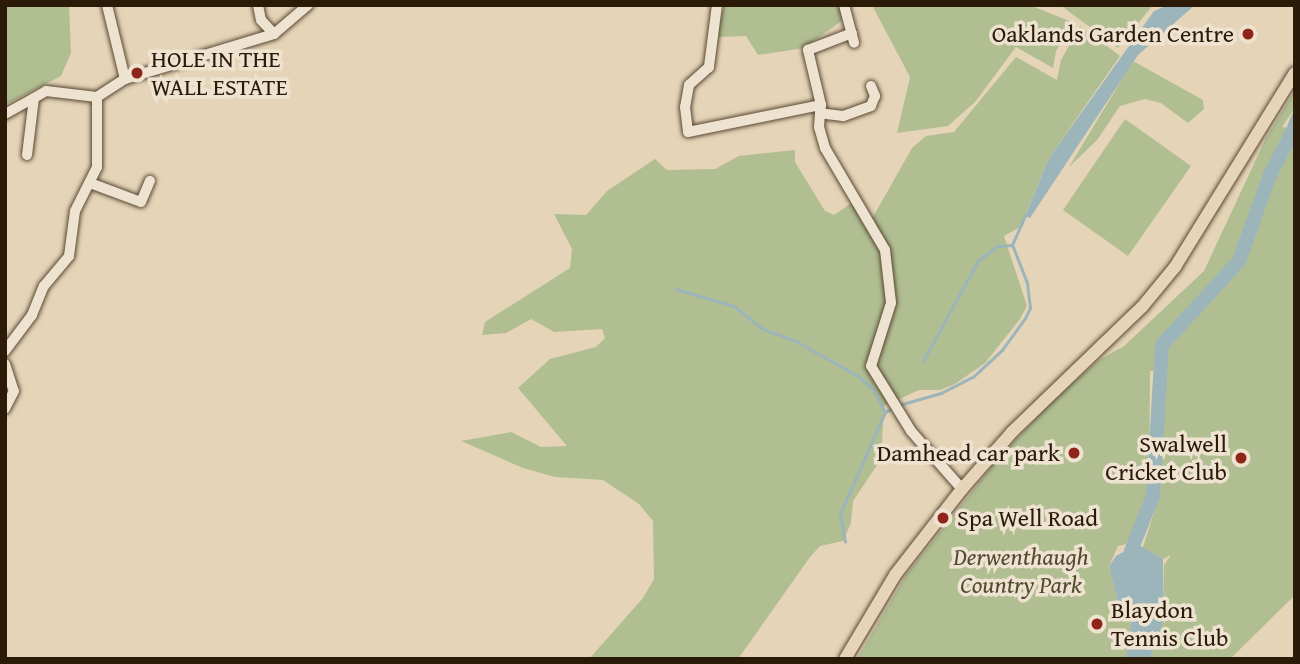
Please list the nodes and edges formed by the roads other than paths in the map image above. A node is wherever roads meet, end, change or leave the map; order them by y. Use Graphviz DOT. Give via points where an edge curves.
graph roads {
  1 [pos="107,5"];
  2 [pos="258,5"];
  3 [pos="309,5"];
  4 [pos="717,5"];
  5 [pos="844,5"];
  6 [pos="274,34"];
  7 [pos="1295,73"];
  8 [pos="125,79"];
  9 [pos="871,86"];
  10 [pos="97,97"];
  11 [pos="34,98"];
  12 [pos="820,109"];
  13 [pos="5,114"];
  14 [pos="27,155"];
  15 [pos="150,181"];
  16 [pos="90,183"];
  17 [pos="5,351"];
  18 [pos="5,364"];
  19 [pos="5,409"];
  20 [pos="962,489"];
  21 [pos="845,659"];
  1 -- 8 [label="street"];
  2 -- 6 [label="street" via="261,20"];
  3 -- 6 [label="street"];
  4 -- 12 [label="street" via="709,66 689,85 685,107 688,132"];
  5 -- 12 [label="street" via="853,38 808,50"];
  6 -- 8 [label="street"];
  7 -- 20 [label="main road" via="1159,288 1012,432"];
  8 -- 10 [label="street"];
  9 -- 12 [label="street" via="875,96 871,106 843,116"];
  10 -- 11 [label="street" via="46,91"];
  10 -- 16 [label="street" via="97,167"];
  11 -- 13 [label="street"];
  11 -- 14 [label="street"];
  12 -- 20 [label="street" via="825,148 885,250 891,303 871,366 902,416"];
  15 -- 16 [label="street" via="141,202"];
  16 -- 17 [label="street" via="75,211 69,256 44,286 33,315"];
  18 -- 19 [label="street" via="14,391"];
  20 -- 21 [label="main road" via="895,575"];
}
